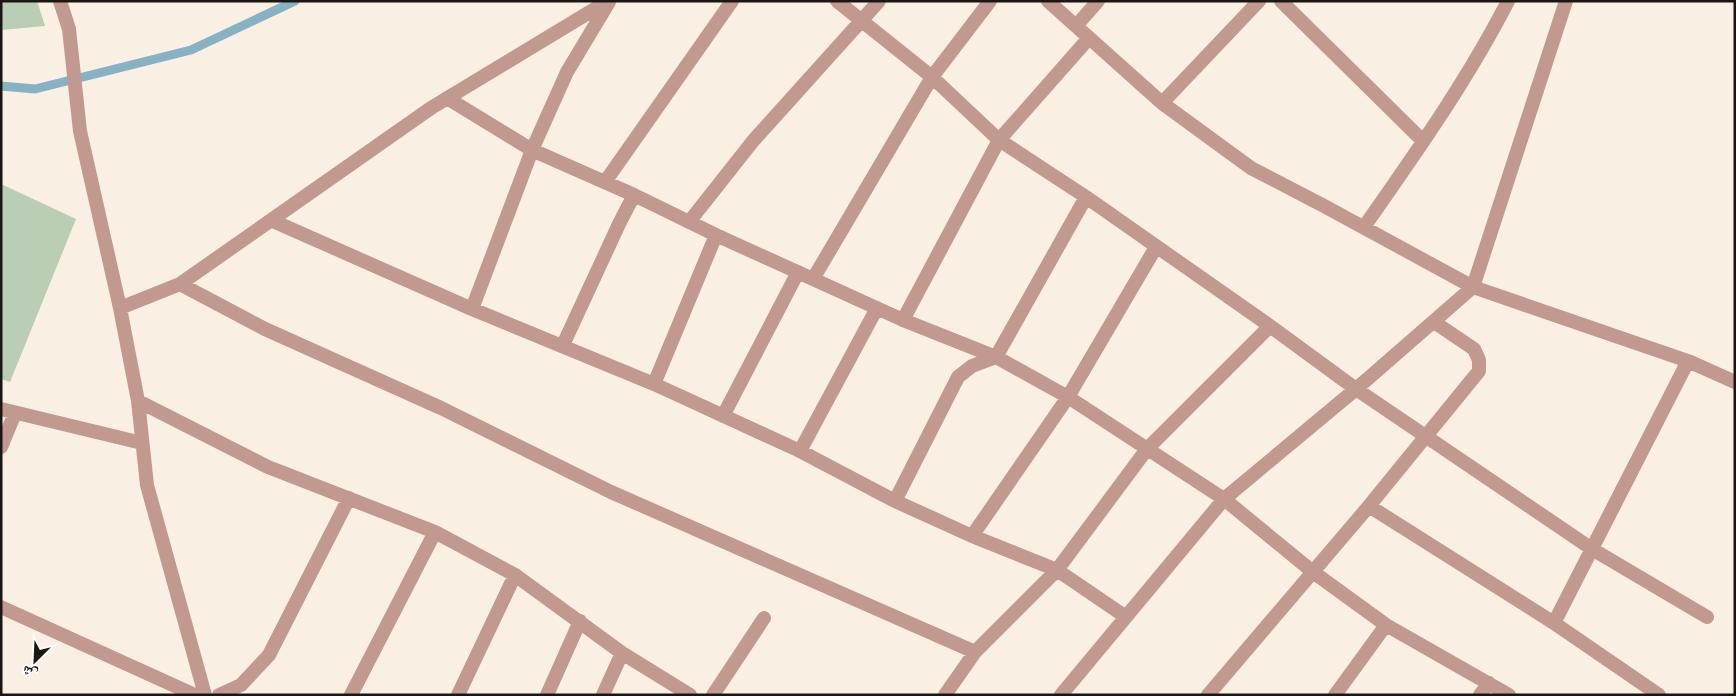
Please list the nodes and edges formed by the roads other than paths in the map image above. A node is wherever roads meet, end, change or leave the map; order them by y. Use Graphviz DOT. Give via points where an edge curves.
graph roads {
  1 [pos="60,1"];
  2 [pos="609,1"];
  3 [pos="732,1"];
  4 [pos="837,1"];
  5 [pos="879,1"];
  6 [pos="990,1"];
  7 [pos="1048,1"];
  8 [pos="1098,1"];
  9 [pos="1259,1"];
  10 [pos="1281,1"];
  11 [pos="1508,1"];
  12 [pos="1566,1"];
  13 [pos="860,21"];
  14 [pos="1076,26"];
  15 [pos="1089,38"];
  16 [pos="932,77"];
  17 [pos="447,98"];
  18 [pos="1162,103"];
  19 [pos="999,140"];
  20 [pos="1424,141"];
  21 [pos="532,150"];
  22 [pos="605,182"];
  23 [pos="634,195"];
  24 [pos="1086,198"];
  25 [pos="273,220"];
  26 [pos="689,222"];
  27 [pos="1364,227"];
  28 [pos="716,235"];
  29 [pos="1156,247"];
  30 [pos="798,272"];
  31 [pos="813,279"];
  32 [pos="180,284"];
  33 [pos="1473,287"];
  34 [pos="120,308"];
  35 [pos="877,308"];
  36 [pos="472,309"];
  37 [pos="903,320"];
  38 [pos="1434,322"];
  39 [pos="1270,326"];
  40 [pos="563,345"];
  41 [pos="996,357"];
  42 [pos="1688,361"];
  43 [pos="1735,382"];
  44 [pos="654,384"];
  45 [pos="1356,389"];
  46 [pos="1068,397"];
  47 [pos="138,401"];
  48 [pos="1,408"];
  49 [pos="15,413"];
  50 [pos="723,416"];
  51 [pos="1426,436"];
  52 [pos="142,443"];
  53 [pos="1,447"];
  54 [pos="1147,449"];
  55 [pos="800,451"];
  56 [pos="349,498"];
  57 [pos="1224,499"];
  58 [pos="895,501"];
  59 [pos="1369,506"];
  60 [pos="435,532"];
  61 [pos="972,536"];
  62 [pos="1592,549"];
  63 [pos="1057,570"];
  64 [pos="1313,572"];
  65 [pos="515,575"];
  66 [pos="1,607"];
  67 [pos="1126,617"];
  68 [pos="1708,617"];
  69 [pos="764,618"];
  70 [pos="580,622"];
  71 [pos="1554,623"];
  72 [pos="1386,625"];
  73 [pos="975,652"];
  74 [pos="622,653"];
  75 [pos="1489,683"];
  76 [pos="195,695"];
  77 [pos="205,695"];
  78 [pos="219,695"];
  79 [pos="351,695"];
  80 [pos="458,695"];
  81 [pos="547,695"];
  82 [pos="603,695"];
  83 [pos="690,695"];
  84 [pos="713,695"];
  85 [pos="945,695"];
  86 [pos="1061,695"];
  87 [pos="1208,695"];
  88 [pos="1335,695"];
  89 [pos="1480,695"];
  90 [pos="1509,695"];
  91 [pos="1658,695"];
  1 -- 34 [label="street" via="69,29 80,132"];
  2 -- 17 [label="street"];
  2 -- 21 [label="street" via="568,72"];
  3 -- 22 [label="street"];
  4 -- 13 [label="street"];
  5 -- 13 [label="street"];
  6 -- 16 [label="street"];
  7 -- 14 [label="street"];
  8 -- 14 [label="street"];
  9 -- 18 [label="street"];
  10 -- 20 [label="street"];
  11 -- 20 [label="street"];
  12 -- 33 [label="street"];
  13 -- 16 [label="street"];
  13 -- 26 [label="street" via="753,141"];
  14 -- 15 [label="street"];
  15 -- 18 [label="street"];
  15 -- 19 [label="street"];
  16 -- 19 [label="street"];
  16 -- 31 [label="street"];
  17 -- 21 [label="street"];
  17 -- 25 [label="street"];
  18 -- 27 [label="street" via="1251,168"];
  19 -- 24 [label="street"];
  19 -- 37 [label="street"];
  20 -- 27 [label="street"];
  21 -- 22 [label="street"];
  21 -- 36 [label="street"];
  22 -- 23 [label="street"];
  23 -- 26 [label="street"];
  23 -- 40 [label="street"];
  24 -- 29 [label="street"];
  24 -- 41 [label="street"];
  25 -- 32 [label="street"];
  25 -- 36 [label="street"];
  26 -- 28 [label="street"];
  27 -- 33 [label="street"];
  28 -- 30 [label="street"];
  28 -- 44 [label="street"];
  29 -- 39 [label="street"];
  29 -- 46 [label="street"];
  30 -- 31 [label="street"];
  30 -- 50 [label="street"];
  31 -- 35 [label="street"];
  32 -- 34 [label="street"];
  32 -- 73 [label="street" via="265,329 440,408 611,492"];
  33 -- 38 [label="street"];
  33 -- 42 [label="street"];
  34 -- 47 [label="street"];
  35 -- 37 [label="street"];
  35 -- 55 [label="street"];
  36 -- 40 [label="street"];
  37 -- 41 [label="street"];
  38 -- 45 [label="street"];
  38 -- 51 [label="street" via="1474,349 1479,371"];
  39 -- 45 [label="street"];
  39 -- 54 [label="street"];
  40 -- 44 [label="street"];
  41 -- 46 [label="street"];
  41 -- 58 [label="street" via="972,366 958,377"];
  42 -- 43 [label="street"];
  42 -- 62 [label="street"];
  44 -- 50 [label="street"];
  45 -- 51 [label="street"];
  45 -- 57 [label="street"];
  46 -- 54 [label="street"];
  46 -- 61 [label="street"];
  47 -- 52 [label="street"];
  47 -- 56 [label="street" via="268,467"];
  48 -- 49 [label="street"];
  49 -- 52 [label="street"];
  49 -- 53 [label="street"];
  50 -- 55 [label="street"];
  51 -- 59 [label="street"];
  51 -- 62 [label="street"];
  52 -- 77 [label="street" via="146,485"];
  54 -- 57 [label="street"];
  54 -- 63 [label="street"];
  55 -- 58 [label="street"];
  56 -- 60 [label="street"];
  56 -- 78 [label="street" via="269,655 241,685"];
  57 -- 64 [label="street"];
  57 -- 67 [label="street"];
  58 -- 61 [label="street"];
  59 -- 64 [label="street"];
  59 -- 71 [label="street"];
  60 -- 65 [label="street"];
  60 -- 79 [label="street"];
  61 -- 63 [label="street"];
  62 -- 68 [label="street"];
  62 -- 71 [label="street"];
  63 -- 67 [label="street"];
  63 -- 73 [label="street"];
  64 -- 72 [label="street"];
  64 -- 87 [label="street"];
  65 -- 70 [label="street"];
  65 -- 80 [label="street"];
  66 -- 76 [label="street"];
  67 -- 86 [label="street"];
  69 -- 84 [label="street"];
  70 -- 74 [label="street"];
  70 -- 81 [label="street"];
  71 -- 91 [label="street"];
  72 -- 75 [label="street"];
  72 -- 88 [label="street"];
  73 -- 85 [label="street"];
  74 -- 82 [label="street"];
  74 -- 83 [label="street"];
  75 -- 89 [label="street"];
  75 -- 90 [label="street"];
}
